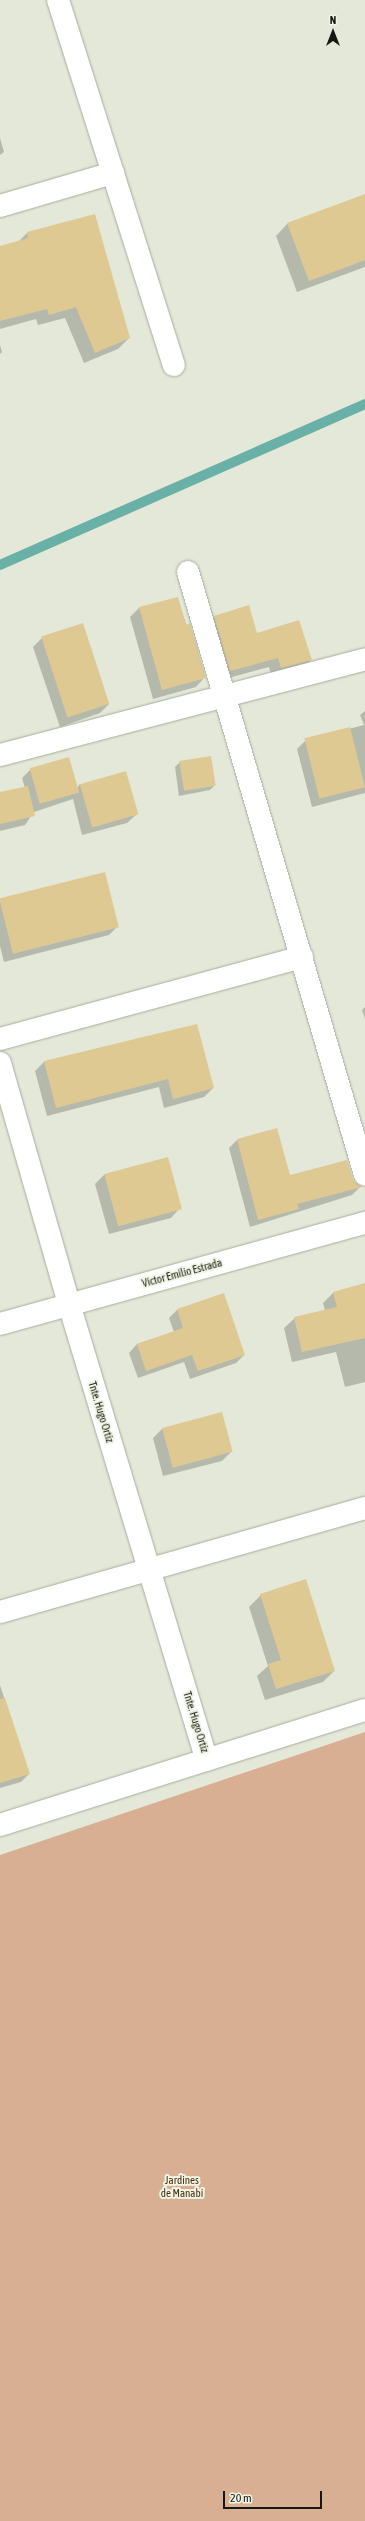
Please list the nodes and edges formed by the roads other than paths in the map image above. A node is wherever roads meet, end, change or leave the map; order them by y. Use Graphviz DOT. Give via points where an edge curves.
graph roads {
  1 [pos="58,0"];
  2 [pos="113,173"];
  3 [pos="0,206"];
  4 [pos="174,365"];
  5 [pos="188,572"];
  6 [pos="365,659"];
  7 [pos="224,696"];
  8 [pos="0,756"];
  9 [pos="302,957"];
  10 [pos="0,1039"];
  11 [pos="0,1063"];
  12 [pos="365,1175"];
  13 [pos="365,1223"];
  14 [pos="69,1304"];
  15 [pos="0,1324"];
  16 [pos="365,1508"];
  17 [pos="149,1569"];
  18 [pos="0,1612"];
  19 [pos="365,1710"];
  20 [pos="207,1760"];
  21 [pos="0,1825"];
  1 -- 2 [label="street"];
  2 -- 3 [label="street"];
  2 -- 4 [label="street"];
  5 -- 7 [label="street"];
  6 -- 7 [label="street"];
  7 -- 8 [label="street"];
  7 -- 9 [label="street"];
  9 -- 10 [label="street"];
  9 -- 12 [label="street"];
  11 -- 14 [label="street, Tnte. Hugo Ortíz"];
  13 -- 14 [label="street, Víctor Emilio Estrada"];
  14 -- 15 [label="street, Víctor Emilio Estrada"];
  14 -- 17 [label="street, Tnte. Hugo Ortíz"];
  16 -- 17 [label="street"];
  17 -- 18 [label="street"];
  17 -- 20 [label="street, Tnte. Hugo Ortíz"];
  19 -- 20 [label="street"];
  20 -- 21 [label="street"];
}
